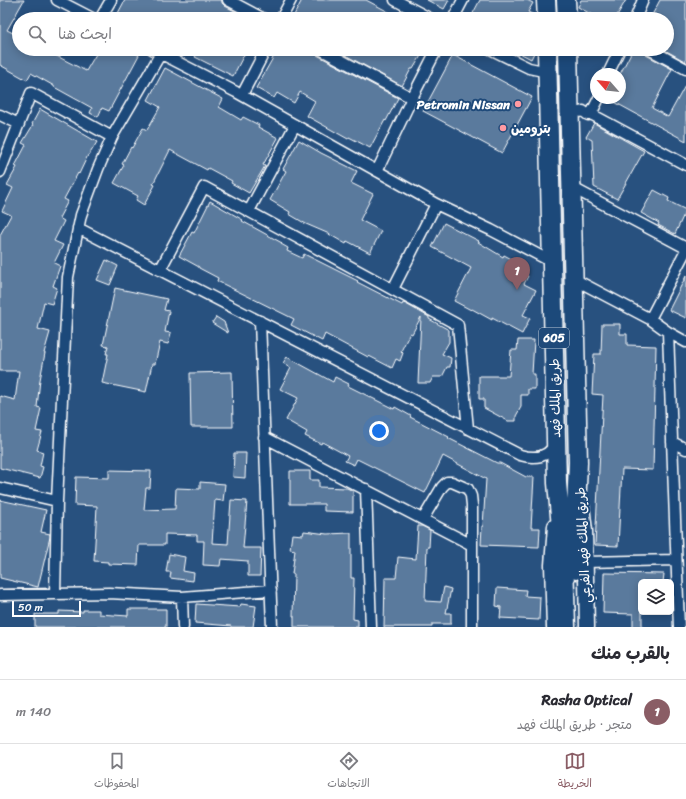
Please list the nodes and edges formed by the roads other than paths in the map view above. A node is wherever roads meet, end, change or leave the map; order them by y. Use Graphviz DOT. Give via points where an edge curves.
graph roads {
  1 [pos="57,0"];
  2 [pos="111,0"];
  3 [pos="228,0"];
  4 [pos="291,0"];
  5 [pos="395,0"];
  6 [pos="463,0"];
  7 [pos="546,0"];
  8 [pos="566,0"];
  9 [pos="643,0"];
  10 [pos="80,12"];
  11 [pos="104,12"];
  12 [pos="251,12"];
  13 [pos="285,12"];
  14 [pos="418,12"];
  15 [pos="457,12"];
  16 [pos="546,12"];
  17 [pos="567,12"];
  18 [pos="638,12"];
  19 [pos="154,56"];
  20 [pos="166,56"];
  21 [pos="262,56"];
  22 [pos="333,56"];
  23 [pos="433,56"];
  24 [pos="504,56"];
  25 [pos="547,56"];
  26 [pos="568,56"];
  27 [pos="617,56"];
  28 [pos="662,56"];
  29 [pos="611,68"];
  30 [pos="686,69"];
  31 [pos="548,72"];
  32 [pos="242,96"];
  33 [pos="412,98"];
  34 [pos="596,104"];
  35 [pos="570,114"];
  36 [pos="591,114"];
  37 [pos="0,115"];
  38 [pos="19,124"];
  39 [pos="295,125"];
  40 [pos="112,137"];
  41 [pos="686,166"];
  42 [pos="377,171"];
  43 [pos="0,172"];
  44 [pos="571,187"];
  45 [pos="436,204"];
  46 [pos="249,211"];
  47 [pos="78,228"];
  48 [pos="686,249"];
  49 [pos="552,262"];
  50 [pos="160,270"];
  51 [pos="574,279"];
  52 [pos="393,289"];
  53 [pos="650,319"];
  54 [pos="260,321"];
  55 [pos="668,332"];
  56 [pos="686,342"];
  57 [pos="468,429"];
  58 [pos="264,437"];
  59 [pos="556,439"];
  60 [pos="672,442"];
  61 [pos="686,449"];
  62 [pos="578,462"];
  63 [pos="557,483"];
  64 [pos="0,488"];
  65 [pos="366,489"];
  66 [pos="57,501"];
  67 [pos="423,519"];
  68 [pos="472,545"];
  69 [pos="676,560"];
  70 [pos="586,562"];
  71 [pos="271,590"];
  72 [pos="55,594"];
  73 [pos="0,595"];
  74 [pos="182,597"];
  75 [pos="183,627"];
  76 [pos="272,627"];
  77 [pos="371,627"];
  78 [pos="472,627"];
  79 [pos="554,627"];
  80 [pos="566,627"];
  81 [pos="578,627"];
  82 [pos="587,627"];
  83 [pos="679,627"];
  1 -- 10 [label="street"];
  2 -- 11 [label="street"];
  3 -- 12 [label="street"];
  4 -- 13 [label="street"];
  5 -- 14 [label="street"];
  6 -- 15 [label="street"];
  7 -- 16 [label="highway"];
  8 -- 17 [label="highway"];
  9 -- 18 [label="street"];
  19 -- 40 [label="street"];
  20 -- 32 [label="street"];
  21 -- 32 [label="street"];
  22 -- 33 [label="street"];
  23 -- 33 [label="street"];
  24 -- 31 [label="street" via="529,68"];
  25 -- 31 [label="highway, طريق الملك فهد / 605"];
  26 -- 35 [label="highway, طريق الملك فهد / 605"];
  27 -- 29 [label="street"];
  28 -- 30 [label="street"];
  31 -- 49 [label="highway, طريق الملك فهد / 605"];
  32 -- 39 [label="street"];
  33 -- 42 [label="street"];
  34 -- 36 [label="street"];
  35 -- 36 [label="street" via="583,111"];
  35 -- 44 [label="highway, طريق الملك فهد / 605"];
  36 -- 41 [label="street"];
  37 -- 38 [label="street"];
  38 -- 40 [label="street" via="31,93"];
  38 -- 43 [label="street"];
  39 -- 42 [label="street"];
  39 -- 46 [label="street"];
  40 -- 47 [label="street"];
  42 -- 45 [label="street"];
  44 -- 48 [label="street"];
  44 -- 51 [label="highway, طريق الملك فهد / 605"];
  45 -- 49 [label="street"];
  45 -- 52 [label="street"];
  46 -- 50 [label="street" via="204,187"];
  46 -- 52 [label="street"];
  47 -- 50 [label="street"];
  47 -- 66 [label="street" via="68,277"];
  48 -- 53 [label="street"];
  49 -- 59 [label="highway, طريق الملك فهد / 605"];
  50 -- 54 [label="street"];
  51 -- 53 [label="street"];
  51 -- 62 [label="highway, طريق الملك فهد / 605"];
  52 -- 57 [label="street" via="458,325"];
  53 -- 55 [label="street"];
  54 -- 57 [label="street"];
  54 -- 58 [label="street"];
  55 -- 56 [label="street"];
  55 -- 60 [label="street"];
  57 -- 59 [label="street" via="528,457 550,452"];
  58 -- 65 [label="street"];
  58 -- 71 [label="street"];
  59 -- 63 [label="highway, طريق الملك فهد / 605"];
  60 -- 61 [label="street"];
  60 -- 69 [label="street"];
  62 -- 70 [label="main road, طريق الملك فهد الفرعي"];
  62 -- 81 [label="highway, طريق الملك فهد / 605" via="575,534"];
  63 -- 79 [label="main road, طريق الملك فهد الفرعي" via="552,566"];
  63 -- 80 [label="highway, طريق الملك فهد / 605" via="564,560"];
  64 -- 66 [label="street"];
  65 -- 67 [label="street"];
  65 -- 77 [label="street"];
  66 -- 72 [label="street"];
  67 -- 68 [label="street"];
  67 -- 68 [label="street" via="442,486 447,482 468,489 471,496"];
  68 -- 78 [label="street"];
  69 -- 70 [label="street"];
  69 -- 83 [label="street"];
  70 -- 82 [label="main road, طريق الملك فهد الفرعي"];
  71 -- 74 [label="street"];
  71 -- 76 [label="street"];
  72 -- 73 [label="street"];
  72 -- 74 [label="street" via="109,593"];
  74 -- 75 [label="street"];
}
